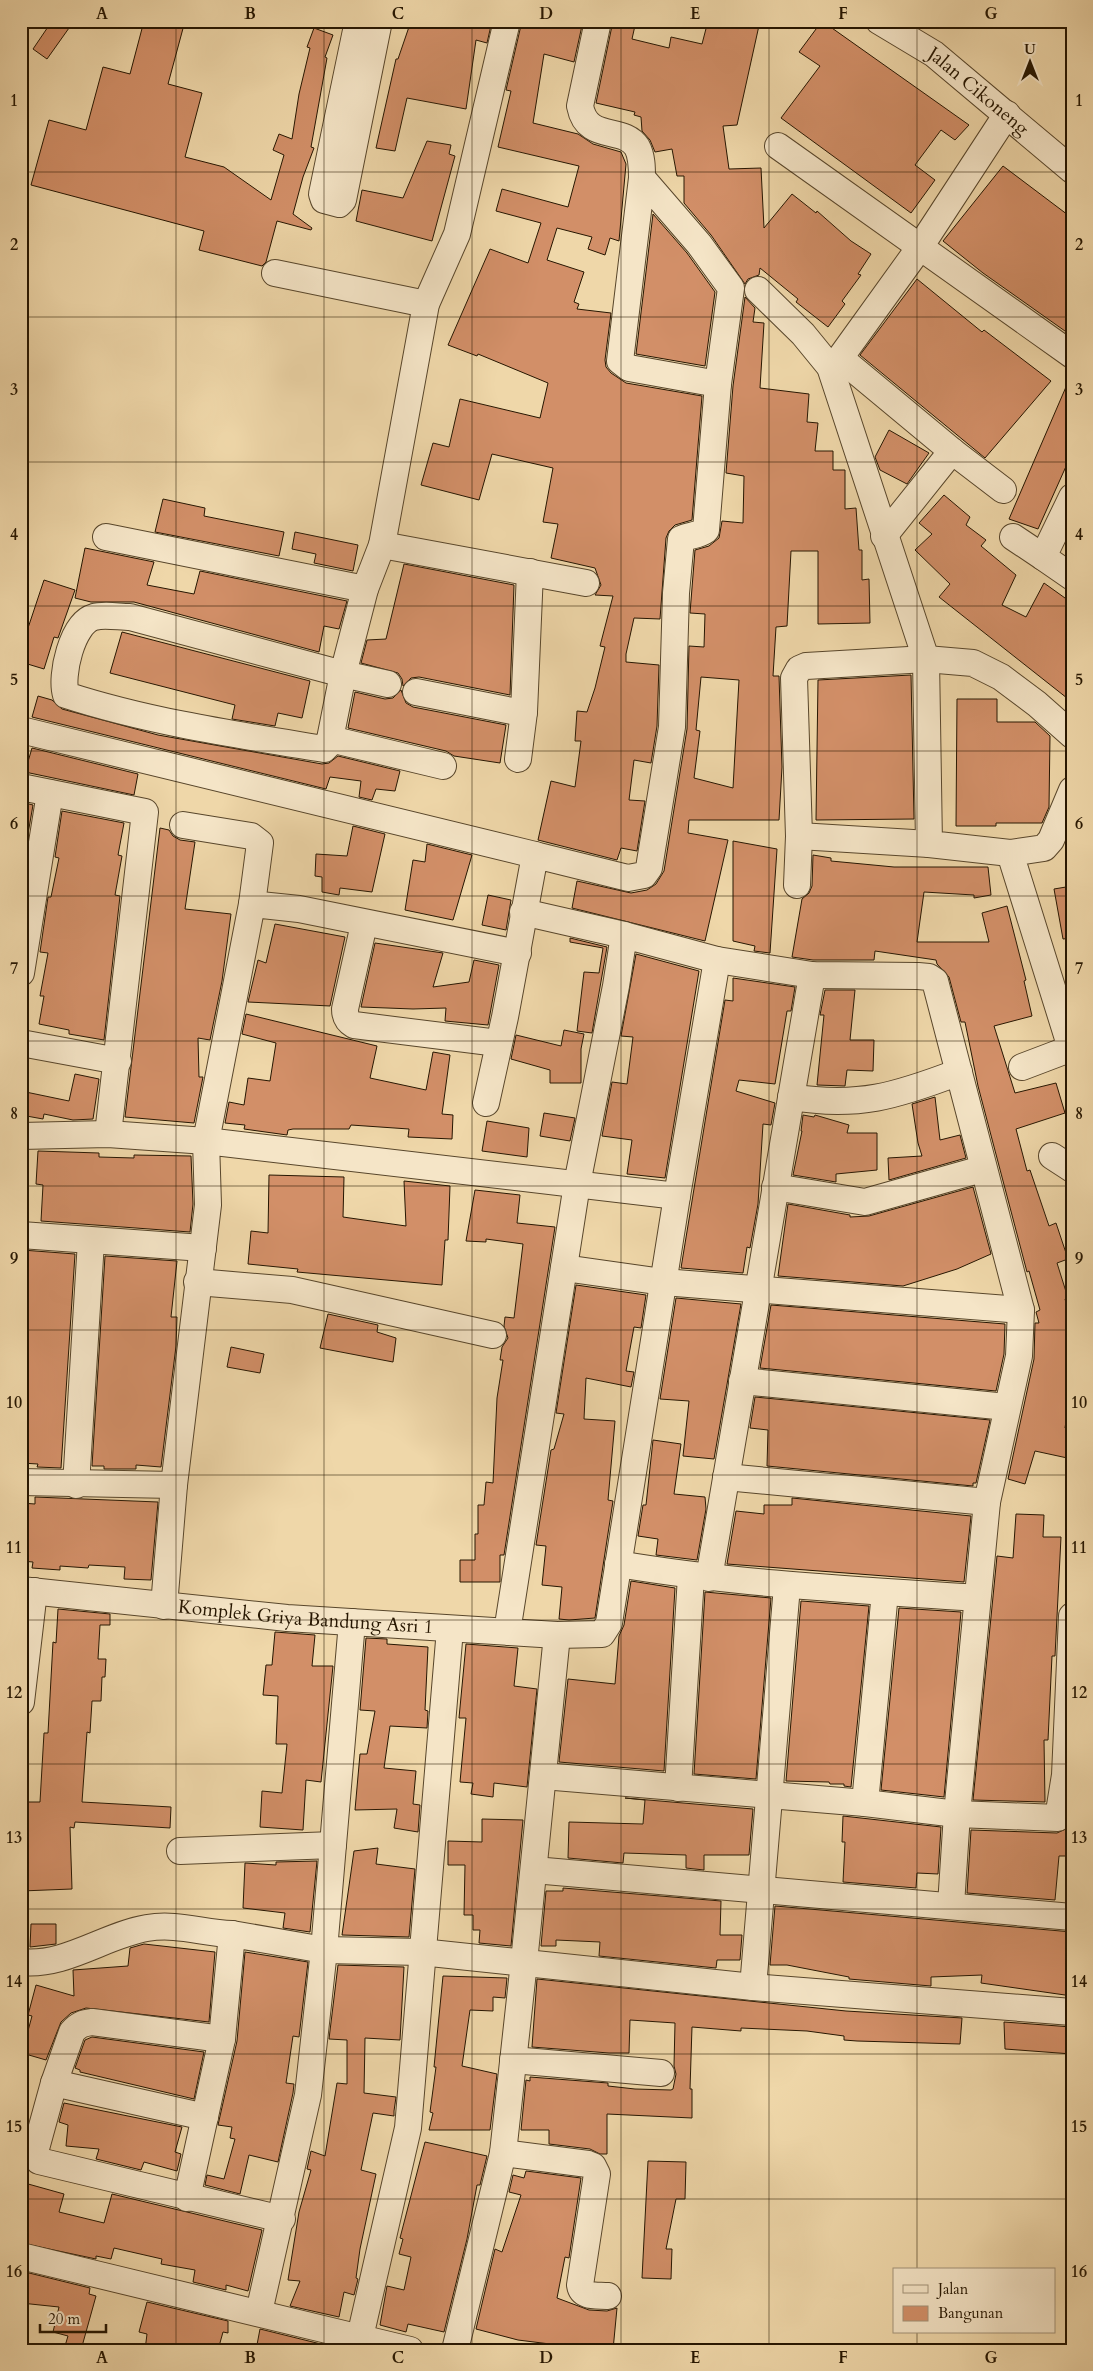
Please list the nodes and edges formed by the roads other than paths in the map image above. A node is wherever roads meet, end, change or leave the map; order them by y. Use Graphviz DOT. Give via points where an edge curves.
graph roads {
  1 [pos="358,21"];
  2 [pos="379,21"];
  3 [pos="507,21"];
  4 [pos="598,21"];
  5 [pos="879,21"];
  6 [pos="1007,114"];
  7 [pos="778,146"];
  8 [pos="1072,170"];
  9 [pos="642,178"];
  10 [pos="920,247"];
  11 [pos="275,273"];
  12 [pos="758,290"];
  13 [pos="426,304"];
  14 [pos="1072,355"];
  15 [pos="835,362"];
  16 [pos="718,384"];
  17 [pos="952,451"];
  18 [pos="1004,490"];
  19 [pos="1072,497"];
  20 [pos="884,536"];
  21 [pos="106,537"];
  22 [pos="1013,537"];
  23 [pos="382,545"];
  24 [pos="1043,557"];
  25 [pos="530,572"];
  26 [pos="1072,577"];
  27 [pos="586,583"];
  28 [pos="365,589"];
  29 [pos="926,660"];
  30 [pos="343,674"];
  31 [pos="388,684"];
  32 [pos="416,692"];
  33 [pos="524,712"];
  34 [pos="21,730"];
  35 [pos="1072,735"];
  36 [pos="330,739"];
  37 [pos="518,759"];
  38 [pos="443,766"];
  39 [pos="21,787"];
  40 [pos="1072,790"];
  41 [pos="50,793"];
  42 [pos="183,825"];
  43 [pos="799,836"];
  44 [pos="929,844"];
  45 [pos="1010,853"];
  46 [pos="535,856"];
  47 [pos="797,885"];
  48 [pos="252,904"];
  49 [pos="523,912"];
  50 [pos="364,924"];
  51 [pos="624,935"];
  52 [pos="518,953"];
  53 [pos="717,960"];
  54 [pos="21,973"];
  55 [pos="812,975"];
  56 [pos="21,1043"];
  57 [pos="498,1043"];
  58 [pos="1072,1048"];
  59 [pos="118,1061"];
  60 [pos="1022,1067"];
  61 [pos="959,1072"];
  62 [pos="791,1097"];
  63 [pos="486,1103"];
  64 [pos="108,1134"];
  65 [pos="21,1136"];
  66 [pos="206,1141"];
  67 [pos="982,1169"];
  68 [pos="577,1184"];
  69 [pos="775,1187"];
  70 [pos="677,1196"];
  71 [pos="21,1235"];
  72 [pos="91,1241"];
  73 [pos="203,1248"];
  74 [pos="564,1268"];
  75 [pos="197,1282"];
  76 [pos="663,1282"];
  77 [pos="758,1289"];
  78 [pos="1021,1310"];
  79 [pos="493,1335"];
  80 [pos="742,1381"];
  81 [pos="1008,1407"];
  82 [pos="726,1476"];
  83 [pos="21,1482"];
  84 [pos="76,1485"];
  85 [pos="174,1485"];
  86 [pos="987,1502"];
  87 [pos="618,1564"];
  88 [pos="700,1577"];
  89 [pos="788,1586"];
  90 [pos="28,1591"];
  91 [pos="885,1592"];
  92 [pos="977,1598"];
  93 [pos="164,1606"];
  94 [pos="1072,1616"];
  95 [pos="352,1622"];
  96 [pos="450,1629"];
  97 [pos="507,1632"];
  98 [pos="556,1634"];
  99 [pos="1070,1663"];
  100 [pos="21,1702"];
  101 [pos="543,1776"];
  102 [pos="678,1788"];
  103 [pos="771,1795"];
  104 [pos="865,1803"];
  105 [pos="957,1814"];
  106 [pos="1065,1818"];
  107 [pos="333,1845"];
  108 [pos="180,1851"];
  109 [pos="534,1870"];
  110 [pos="763,1889"];
  111 [pos="951,1905"];
  112 [pos="1072,1917"];
  113 [pos="232,1934"];
  114 [pos="324,1950"];
  115 [pos="421,1952"];
  116 [pos="21,1962"];
  117 [pos="524,1962"];
  118 [pos="754,1988"];
  119 [pos="1072,2012"];
  120 [pos="222,2039"];
  121 [pos="513,2060"];
  122 [pos="661,2073"];
  123 [pos="54,2083"];
  124 [pos="205,2117"];
  125 [pos="503,2153"];
  126 [pos="187,2198"];
  127 [pos="282,2219"];
  128 [pos="25,2257"];
  129 [pos="608,2296"];
  130 [pos="259,2312"];
  131 [pos="358,2345"];
  132 [pos="410,2350"];
  133 [pos="455,2350"];
  1 -- 2 [label="street" via="322,194 324,200 339,204 343,200"];
  3 -- 13 [label="street" via="457,234"];
  4 -- 9 [label="street" via="580,106 582,117 593,128 632,141 641,157"];
  5 -- 6 [label="street, Jalan Cikoneng" via="934,54"];
  6 -- 8 [label="street, Jalan Cikoneng"];
  6 -- 10 [label="street"];
  7 -- 10 [label="street"];
  9 -- 16 [label="street" via="699,244 731,288"];
  9 -- 16 [label="street" via="620,361 628,368"];
  10 -- 14 [label="street"];
  10 -- 15 [label="street"];
  11 -- 13 [label="street"];
  12 -- 15 [label="street"];
  13 -- 23 [label="street"];
  15 -- 17 [label="street"];
  15 -- 20 [label="street"];
  16 -- 46 [label="street" via="706,530 681,540 672,728 649,868 644,875 628,878"];
  17 -- 18 [label="street"];
  17 -- 20 [label="street"];
  19 -- 24 [label="street"];
  20 -- 29 [label="street"];
  21 -- 28 [label="street"];
  22 -- 24 [label="street"];
  23 -- 25 [label="street"];
  23 -- 28 [label="street"];
  24 -- 26 [label="street"];
  25 -- 27 [label="street"];
  25 -- 33 [label="street"];
  28 -- 30 [label="street"];
  29 -- 35 [label="street" via="973,663 1001,677"];
  29 -- 43 [label="street" via="799,669 794,678"];
  29 -- 44 [label="street"];
  30 -- 31 [label="street"];
  30 -- 36 [label="street"];
  30 -- 36 [label="street" via="130,617 94,617 83,623 69,655 64,687 66,695 99,706 324,749"];
  32 -- 33 [label="street"];
  33 -- 37 [label="street"];
  34 -- 46 [label="street"];
  36 -- 38 [label="street"];
  39 -- 41 [label="street"];
  40 -- 45 [label="street" via="1051,840 1044,848"];
  41 -- 54 [label="street"];
  41 -- 59 [label="street" via="145,812"];
  42 -- 48 [label="street" via="251,836 260,843"];
  43 -- 44 [label="street"];
  43 -- 47 [label="street"];
  44 -- 45 [label="street"];
  45 -- 58 [label="street"];
  46 -- 49 [label="street"];
  48 -- 50 [label="street" via="298,909"];
  48 -- 66 [label="street"];
  49 -- 51 [label="street"];
  49 -- 52 [label="street"];
  50 -- 52 [label="street"];
  50 -- 57 [label="street" via="345,1009 349,1022"];
  51 -- 53 [label="street"];
  51 -- 68 [label="street"];
  52 -- 57 [label="street"];
  53 -- 55 [label="street"];
  53 -- 70 [label="street"];
  55 -- 61 [label="street" via="929,977 938,985"];
  55 -- 62 [label="street"];
  56 -- 59 [label="street"];
  57 -- 63 [label="street"];
  58 -- 60 [label="street"];
  59 -- 64 [label="street"];
  61 -- 62 [label="street" via="877,1100 822,1102"];
  61 -- 67 [label="street"];
  62 -- 69 [label="street"];
  64 -- 65 [label="street"];
  64 -- 66 [label="street"];
  66 -- 68 [label="street"];
  66 -- 73 [label="street" via="208,1205"];
  67 -- 69 [label="street" via="865,1202"];
  67 -- 78 [label="street"];
  68 -- 70 [label="street"];
  68 -- 74 [label="street"];
  69 -- 77 [label="street"];
  70 -- 76 [label="street"];
  71 -- 72 [label="street"];
  72 -- 73 [label="street"];
  72 -- 84 [label="street"];
  73 -- 75 [label="street"];
  74 -- 76 [label="street"];
  74 -- 97 [label="street"];
  75 -- 79 [label="street" via="292,1290"];
  75 -- 85 [label="street"];
  76 -- 77 [label="street"];
  76 -- 87 [label="street"];
  77 -- 78 [label="street"];
  77 -- 80 [label="street"];
  78 -- 81 [label="street" via="1019,1356"];
  80 -- 81 [label="street"];
  80 -- 82 [label="street"];
  81 -- 86 [label="street"];
  82 -- 86 [label="street"];
  82 -- 88 [label="street"];
  83 -- 84 [label="street"];
  84 -- 85 [label="street"];
  85 -- 93 [label="street"];
  86 -- 92 [label="street"];
  87 -- 88 [label="street"];
  87 -- 98 [label="street, Komplek Griya Bandung Asri 1" via="609,1623 602,1634"];
  88 -- 89 [label="street"];
  88 -- 102 [label="street"];
  89 -- 91 [label="street"];
  89 -- 103 [label="street"];
  90 -- 93 [label="street, Komplek Griya Bandung Asri 1"];
  90 -- 100 [label="street"];
  91 -- 92 [label="street"];
  91 -- 104 [label="street"];
  92 -- 105 [label="street"];
  93 -- 95 [label="street, Komplek Griya Bandung Asri 1"];
  94 -- 99 [label="street"];
  95 -- 96 [label="street, Komplek Griya Bandung Asri 1"];
  95 -- 107 [label="street"];
  96 -- 97 [label="street, Komplek Griya Bandung Asri 1"];
  96 -- 115 [label="street"];
  97 -- 98 [label="street, Komplek Griya Bandung Asri 1"];
  98 -- 101 [label="street"];
  99 -- 106 [label="street"];
  101 -- 102 [label="street"];
  101 -- 109 [label="street"];
  102 -- 103 [label="street"];
  103 -- 104 [label="street"];
  103 -- 110 [label="street"];
  104 -- 105 [label="street"];
  105 -- 106 [label="street"];
  105 -- 111 [label="street"];
  107 -- 108 [label="street"];
  107 -- 114 [label="street"];
  109 -- 110 [label="street"];
  109 -- 117 [label="street"];
  110 -- 111 [label="street"];
  110 -- 118 [label="street"];
  111 -- 112 [label="street"];
  113 -- 114 [label="street"];
  113 -- 116 [label="street" via="178,1926 148,1928 60,1958"];
  113 -- 120 [label="street"];
  114 -- 115 [label="street"];
  114 -- 127 [label="street" via="308,2095"];
  115 -- 117 [label="street"];
  115 -- 131 [label="street" via="408,2128"];
  117 -- 118 [label="street"];
  117 -- 121 [label="street"];
  118 -- 119 [label="street"];
  120 -- 123 [label="street" via="83,2023 72,2032"];
  120 -- 124 [label="street"];
  121 -- 122 [label="street"];
  121 -- 125 [label="street"];
  123 -- 124 [label="street"];
  123 -- 126 [label="street" via="35,2152 39,2161"];
  124 -- 126 [label="street"];
  125 -- 129 [label="street" via="588,2164 596,2169 580,2285 586,2294"];
  125 -- 133 [label="street"];
  126 -- 127 [label="street"];
  127 -- 130 [label="street"];
  128 -- 130 [label="street"];
  130 -- 131 [label="street"];
  131 -- 132 [label="street"];
}
